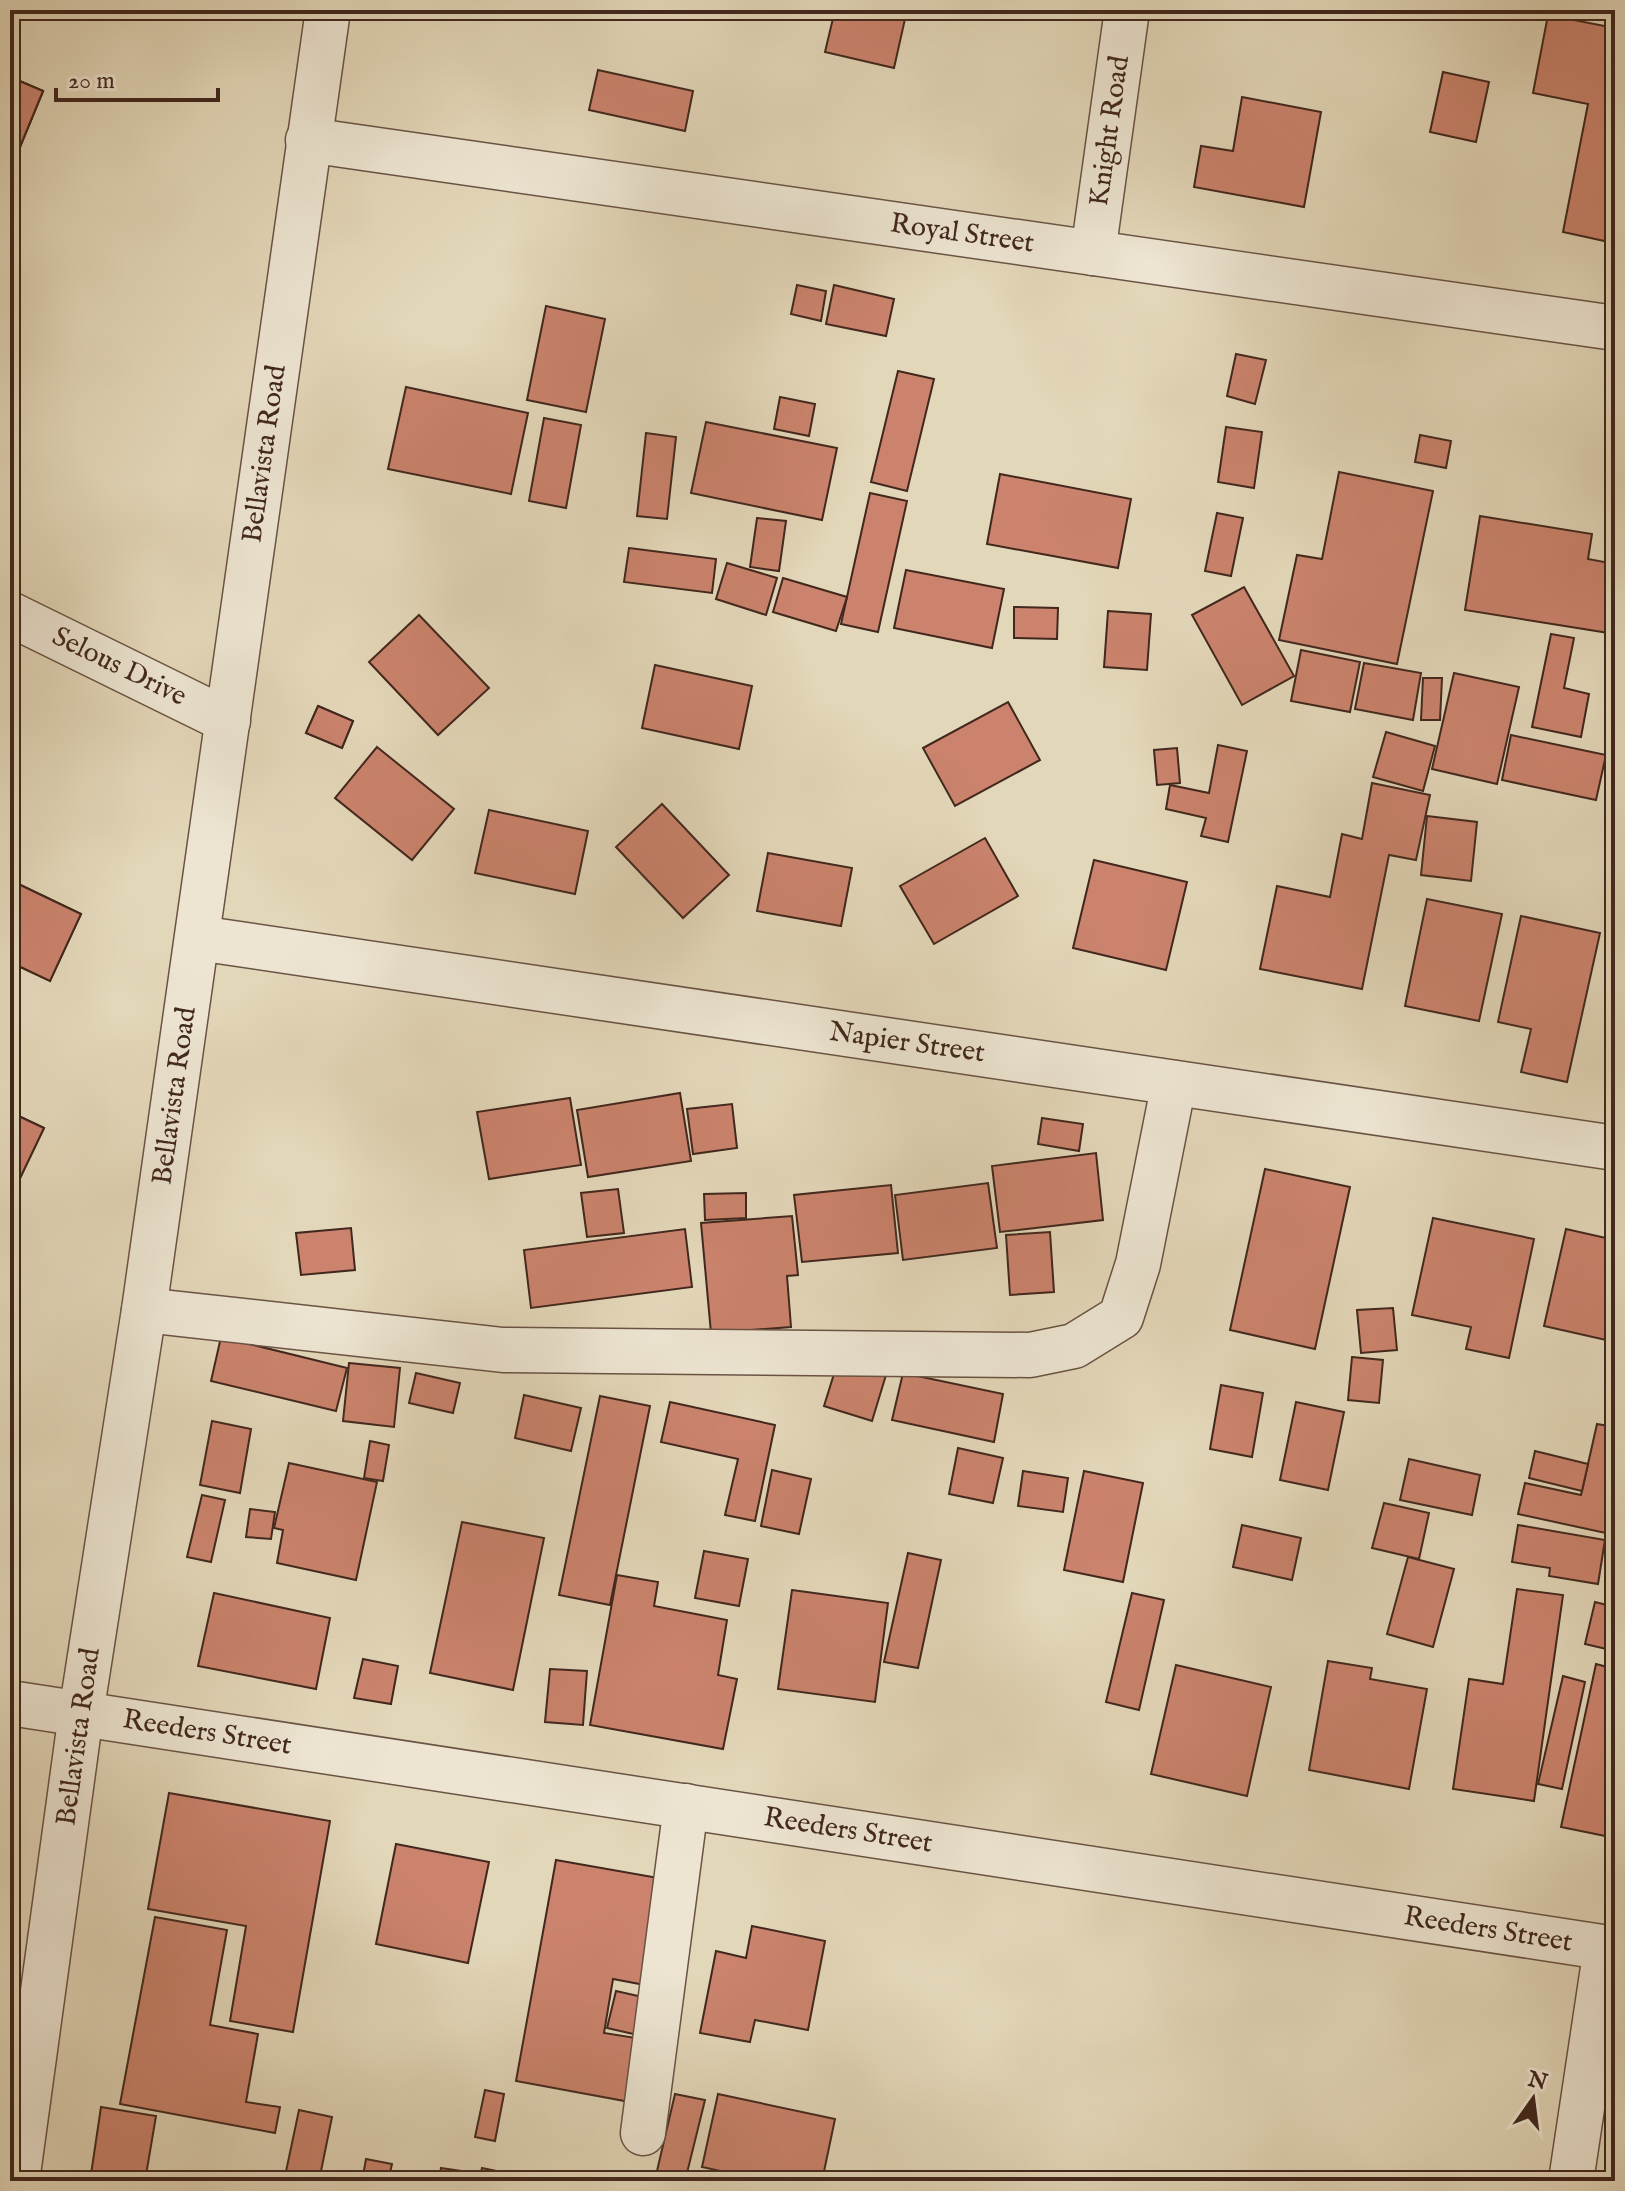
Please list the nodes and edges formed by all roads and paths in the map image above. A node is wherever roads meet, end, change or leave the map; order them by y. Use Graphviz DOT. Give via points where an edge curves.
graph roads {
  1 [pos="328,10"];
  2 [pos="1127,10"];
  3 [pos="308,140"];
  4 [pos="1093,253"];
  5 [pos="1615,328"];
  6 [pos="10,614"];
  7 [pos="228,721"];
  8 [pos="198,938"];
  9 [pos="1174,1083"];
  10 [pos="1615,1148"];
  11 [pos="144,1310"];
  12 [pos="10,1703"];
  13 [pos="81,1714"];
  14 [pos="686,1806"];
  15 [pos="1611,1948"];
  16 [pos="643,2133"];
  17 [pos="17,2181"];
  18 [pos="1571,2181"];
  1 -- 3 [label="street, Bellavista Road"];
  2 -- 4 [label="street, Knight Road"];
  3 -- 4 [label="street, Royal Street"];
  3 -- 7 [label="street, Bellavista Road"];
  4 -- 5 [label="street, Royal Street"];
  6 -- 7 [label="street, Selous Drive"];
  7 -- 8 [label="street, Bellavista Road"];
  8 -- 9 [label="street, Napier Street"];
  8 -- 11 [label="street, Bellavista Road"];
  9 -- 10 [label="street, Napier Street"];
  9 -- 11 [label="street" via="1138,1264 1121,1317 1074,1346 1030,1355 503,1350"];
  11 -- 13 [label="street, Bellavista Road"];
  12 -- 13 [label="street, Reeders Street"];
  13 -- 14 [label="street, Reeders Street"];
  13 -- 17 [label="street, Bellavista Road"];
  14 -- 15 [label="street, Reeders Street"];
  14 -- 16 [label="street"];
  15 -- 18 [label="street"];
}
